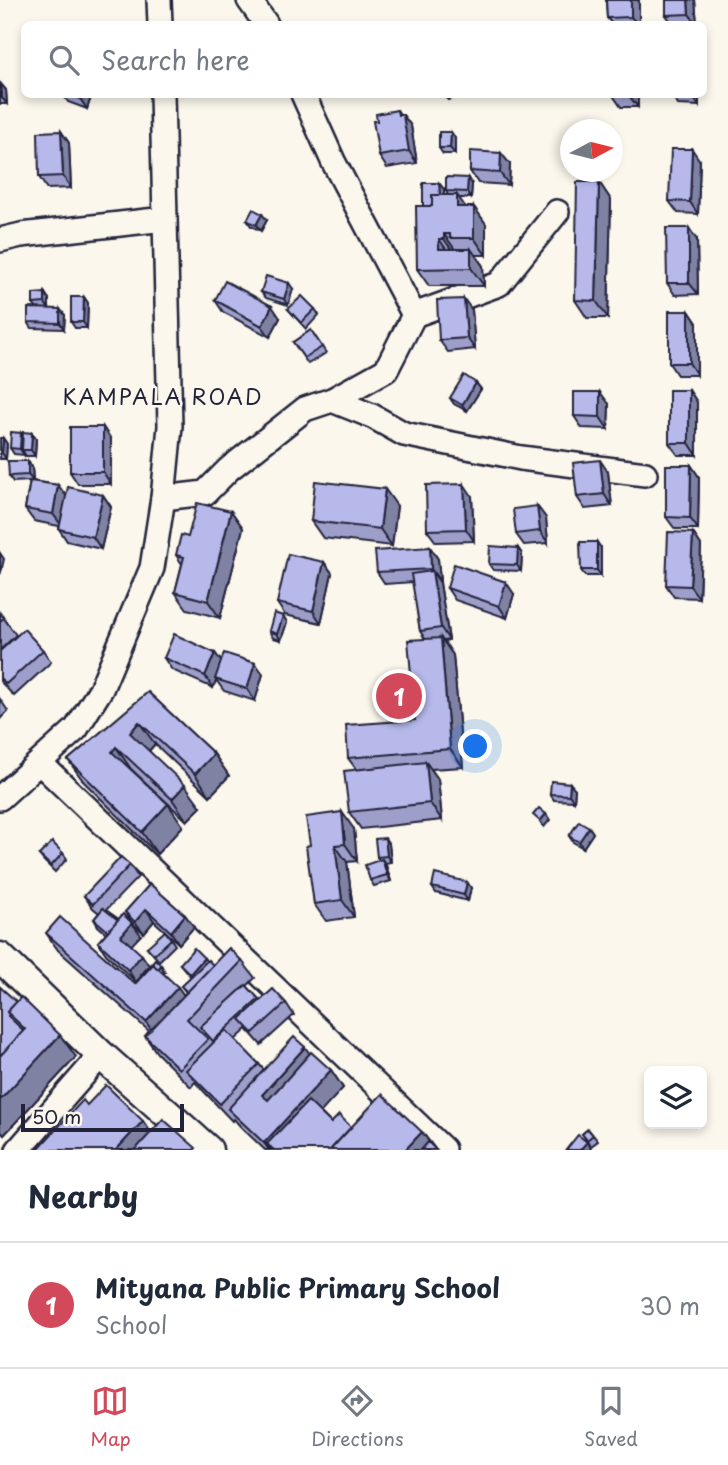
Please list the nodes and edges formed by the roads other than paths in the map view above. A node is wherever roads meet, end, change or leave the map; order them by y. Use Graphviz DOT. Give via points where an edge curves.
graph roads {
  1 [pos="159,0"];
  2 [pos="249,0"];
  3 [pos="160,21"];
  4 [pos="264,21"];
  5 [pos="162,98"];
  6 [pos="305,98"];
  7 [pos="557,212"];
  8 [pos="165,219"];
  9 [pos="0,240"];
  10 [pos="414,315"];
  11 [pos="332,400"];
  12 [pos="645,474"];
  13 [pos="163,498"];
  14 [pos="40,763"];
  15 [pos="0,798"];
  16 [pos="0,957"];
  17 [pos="101,1055"];
  18 [pos="443,1149"];
  19 [pos="18,1150"];
  20 [pos="208,1150"];
  1 -- 3 [label="street"];
  2 -- 4 [label="street"];
  5 -- 8 [label="street"];
  6 -- 10 [label="street"];
  7 -- 10 [label="street" via="499,284"];
  8 -- 9 [label="street"];
  8 -- 13 [label="street" via="170,426"];
  10 -- 11 [label="street" via="386,370"];
  11 -- 12 [label="street" via="404,434 521,458"];
  11 -- 13 [label="street" via="305,409 205,493"];
  13 -- 14 [label="street" via="152,568 101,689 76,729"];
  14 -- 15 [label="street"];
  14 -- 18 [label="street"];
  16 -- 17 [label="main road"];
  17 -- 19 [label="street"];
  17 -- 20 [label="main road"];
}
